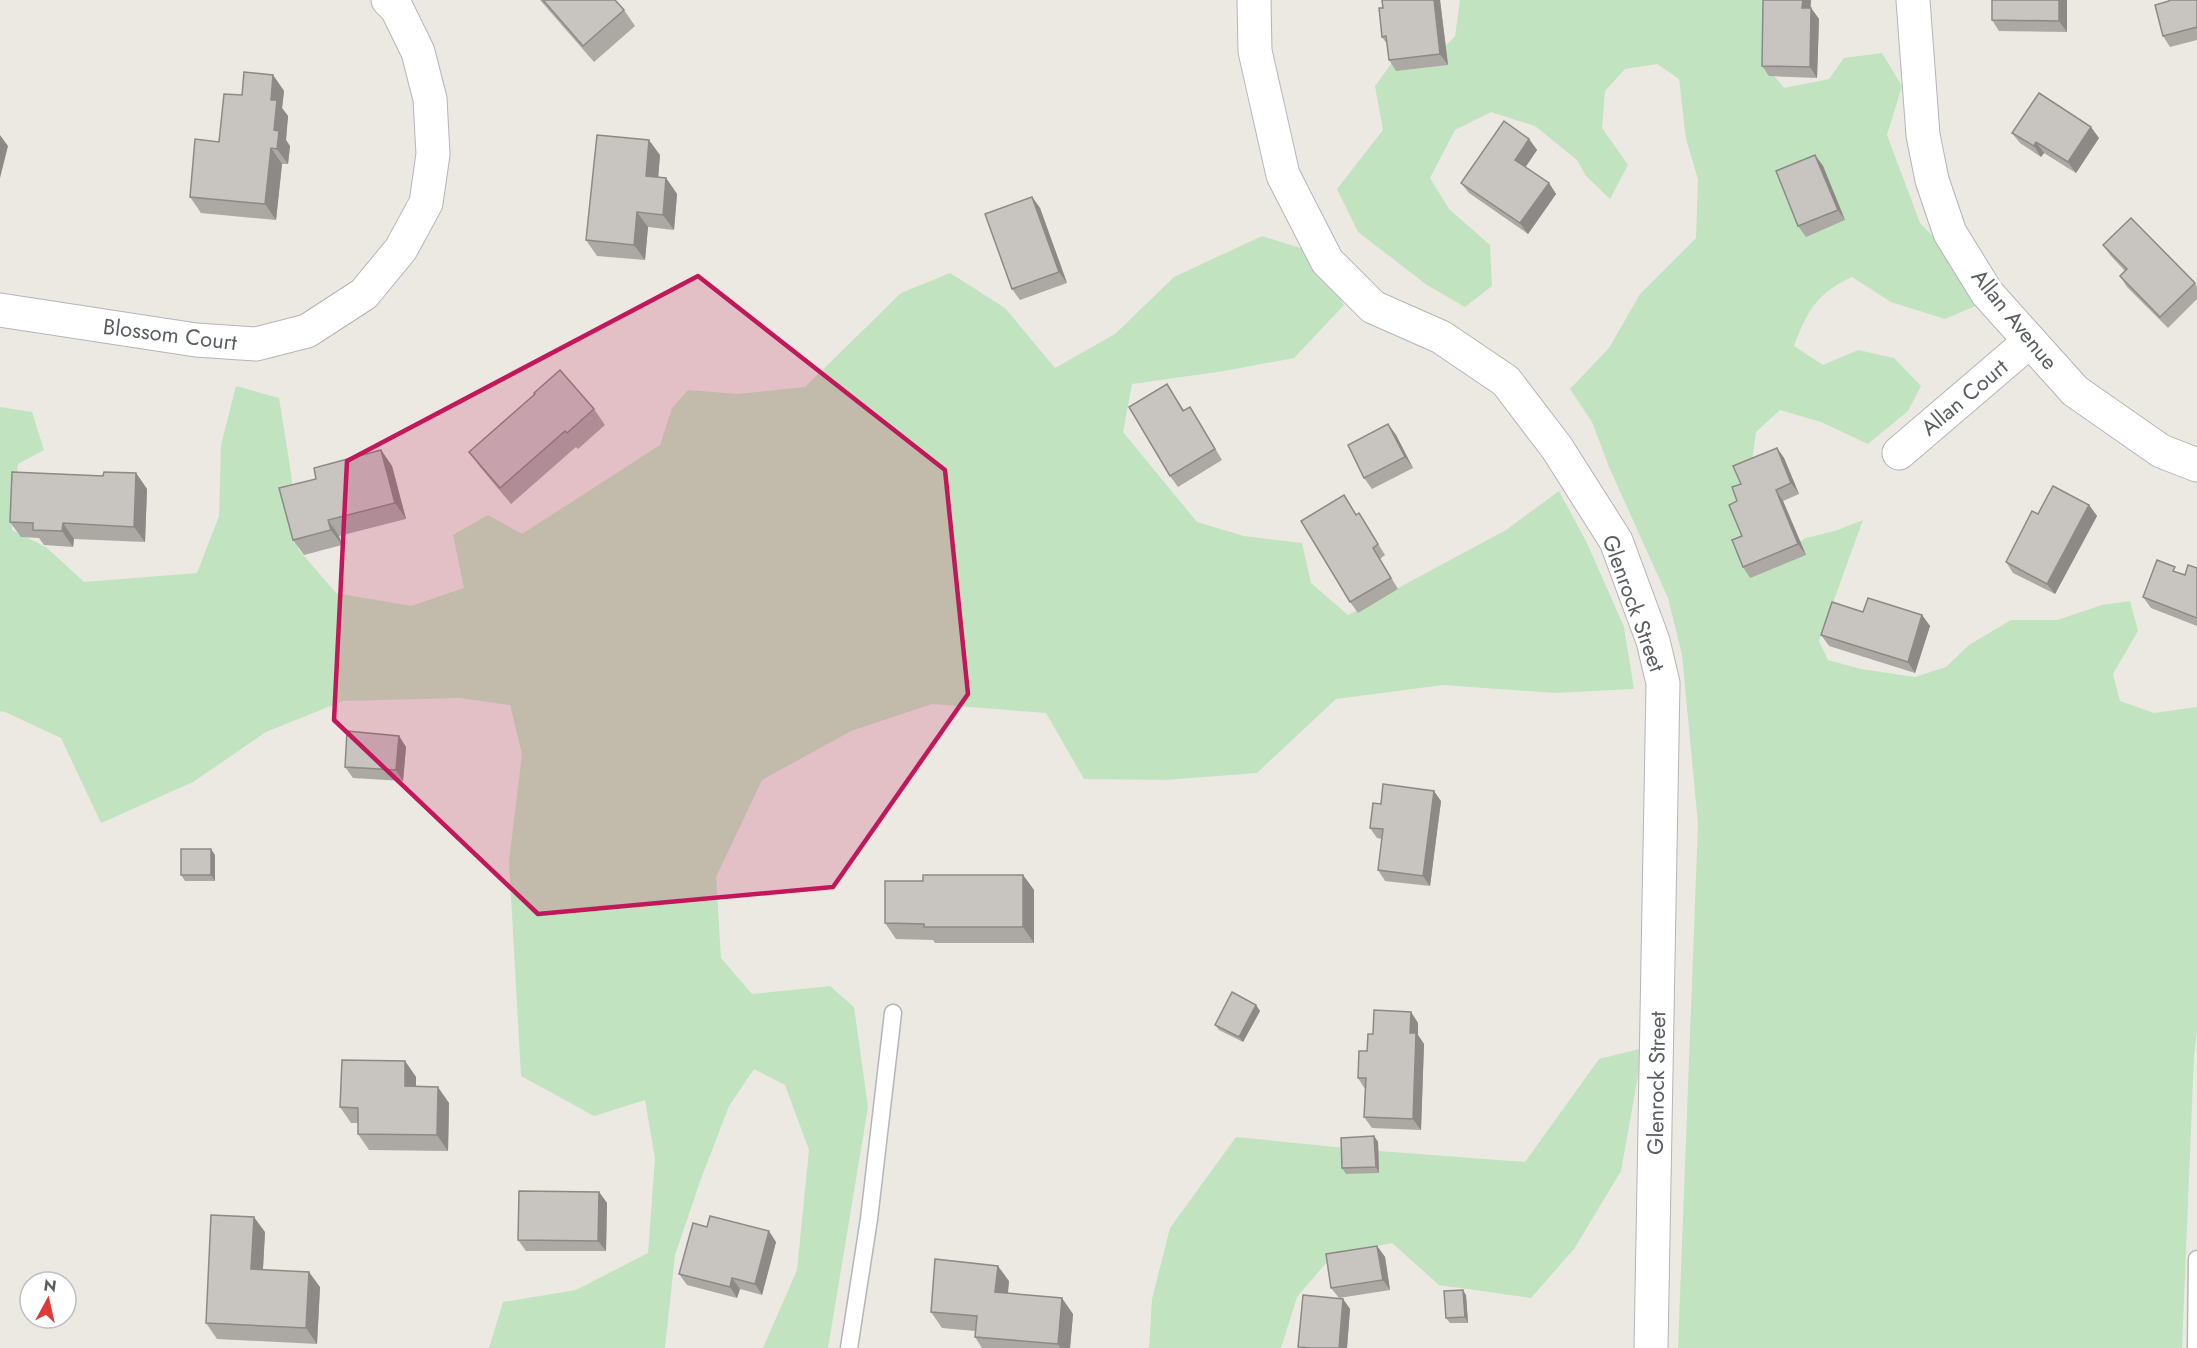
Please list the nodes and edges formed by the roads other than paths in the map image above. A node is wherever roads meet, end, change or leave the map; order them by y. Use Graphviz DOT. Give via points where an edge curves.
graph roads {
  1 [pos="388,0"];
  2 [pos="1254,0"];
  3 [pos="1913,0"];
  4 [pos="0,310"];
  5 [pos="2030,341"];
  6 [pos="1899,453"];
  7 [pos="2197,465"];
  8 [pos="893,1013"];
  9 [pos="2197,1259"];
  10 [pos="849,1348"];
  11 [pos="1651,1348"];
  12 [pos="2196,1348"];
  1 -- 4 [label="street, Blossom Court" via="397,9 417,52 430,99 433,154 426,203 401,249 364,294 307,331 256,344 196,340"];
  2 -- 11 [label="street, Glenrock Street" via="1255,51 1283,175 1327,261 1373,307 1441,337 1506,381 1557,448 1616,541 1653,641 1663,683"];
  3 -- 5 [label="street, Allan Avenue" via="1923,135 1932,180 1950,233 1987,293"];
  5 -- 6 [label="street, Allan Court"];
  5 -- 7 [label="street, Allan Avenue" via="2075,391 2161,450"];
  8 -- 10 [label="lane" via="869,1219"];
  9 -- 12 [label="lane"];
}
